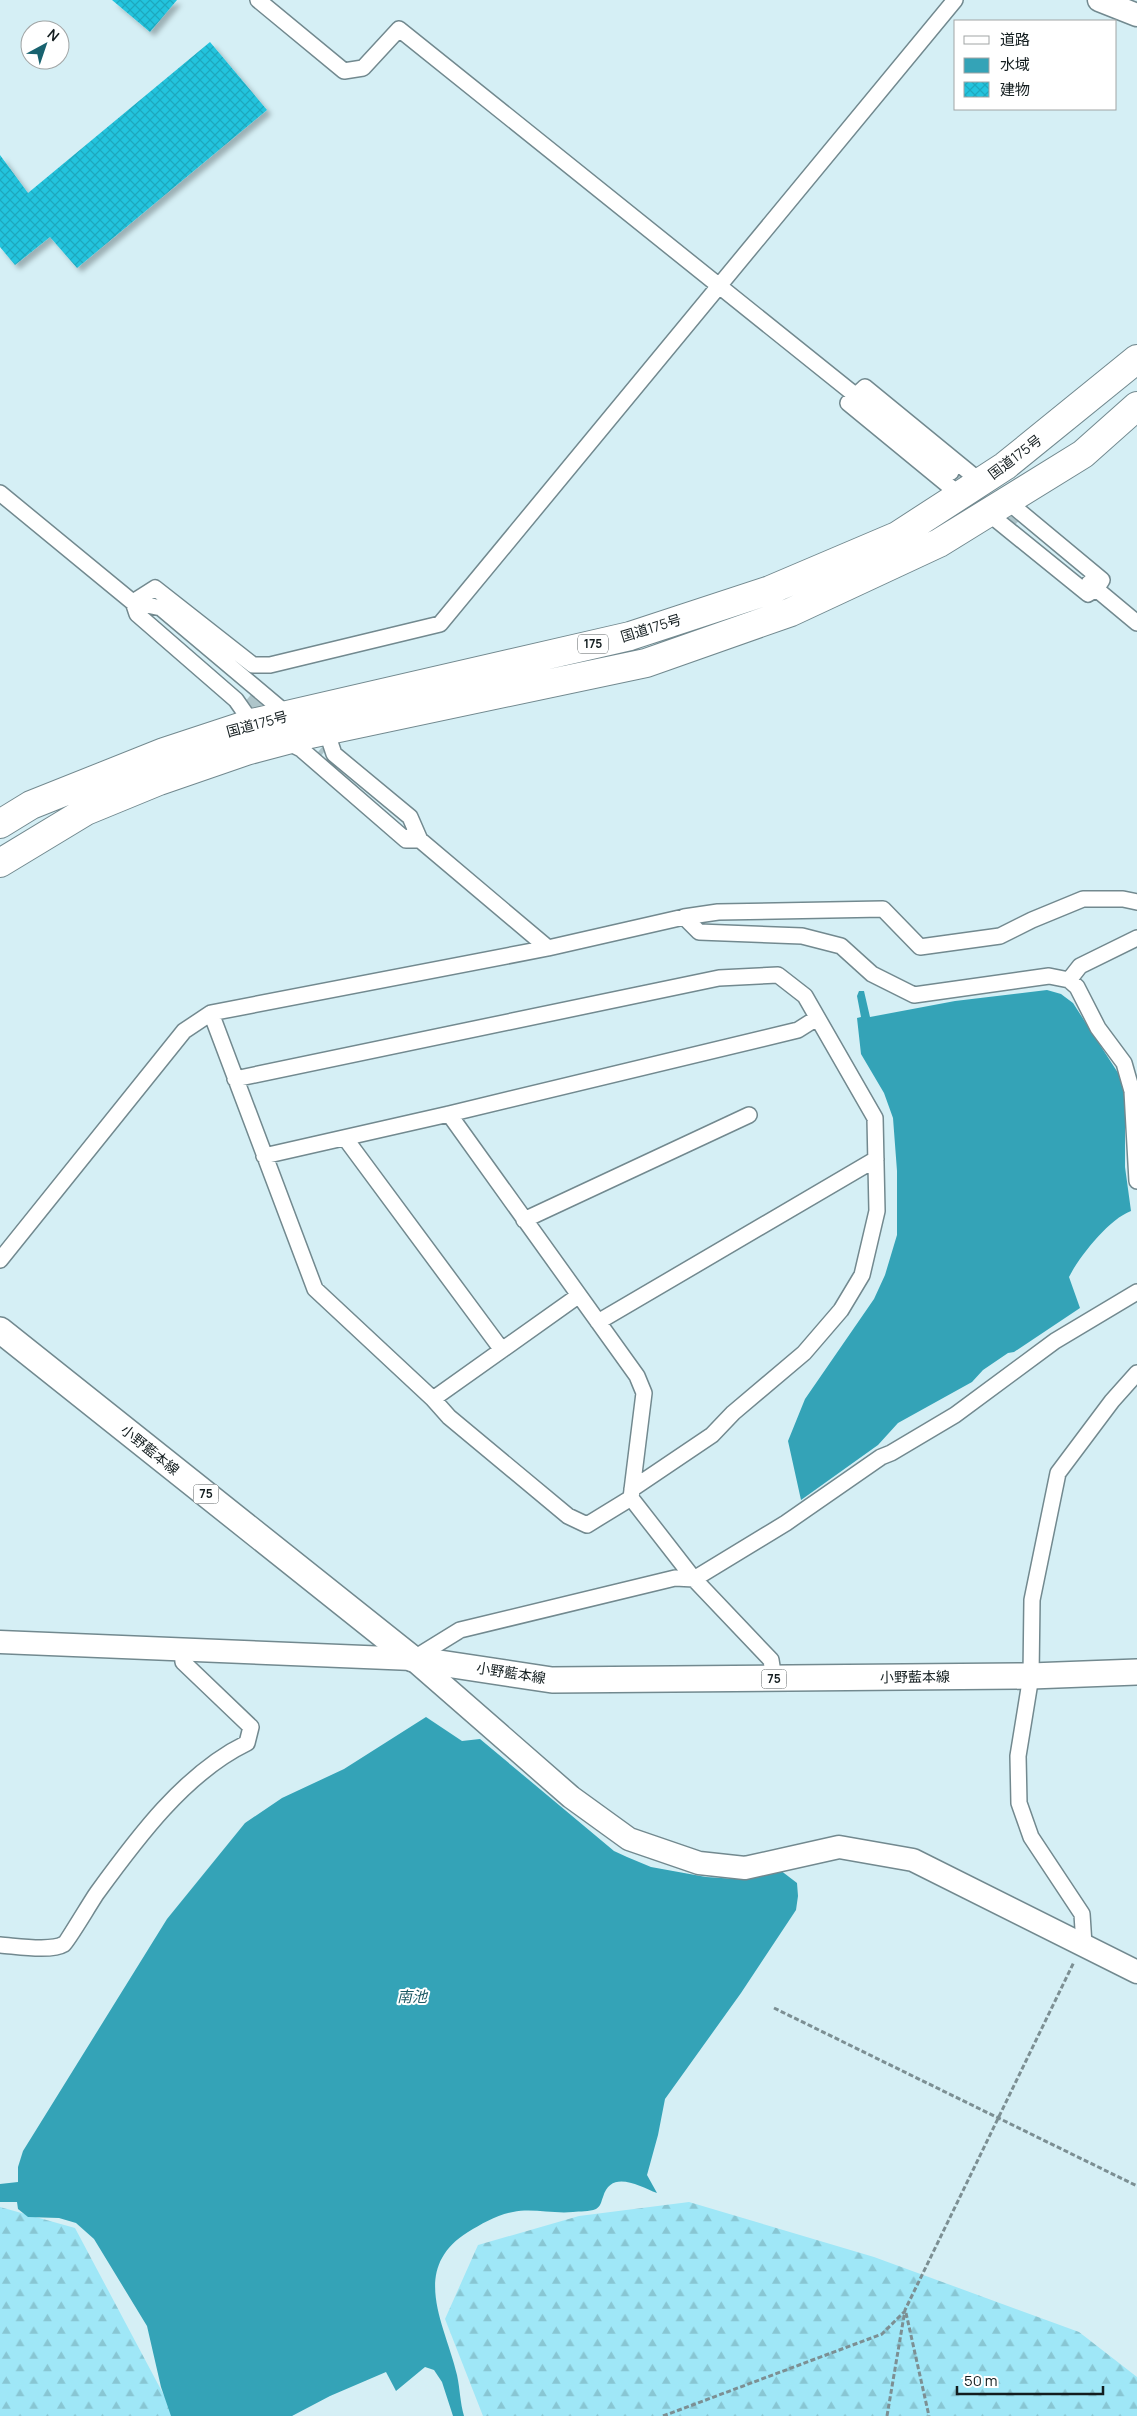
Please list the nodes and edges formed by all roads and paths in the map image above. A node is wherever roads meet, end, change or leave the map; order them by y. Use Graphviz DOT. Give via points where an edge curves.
graph roads {
  1 [pos="258,0"];
  2 [pos="955,0"];
  3 [pos="1099,0"];
  4 [pos="1137,15"];
  5 [pos="719,286"];
  6 [pos="1137,359"];
  7 [pos="855,395"];
  8 [pos="1137,406"];
  9 [pos="964,483"];
  10 [pos="0,493"];
  11 [pos="1004,512"];
  12 [pos="1096,589"];
  13 [pos="134,602"];
  14 [pos="1137,623"];
  15 [pos="250,710"];
  16 [pos="286,728"];
  17 [pos="324,744"];
  18 [pos="0,824"];
  19 [pos="420,840"];
  20 [pos="0,863"];
  21 [pos="1137,902"];
  22 [pos="684,917"];
  23 [pos="1137,938"];
  24 [pos="548,948"];
  25 [pos="1068,980"];
  26 [pos="211,1013"];
  27 [pos="817,1018"];
  28 [pos="235,1079"];
  29 [pos="449,1114"];
  30 [pos="749,1115"];
  31 [pos="345,1138"];
  32 [pos="264,1156"];
  33 [pos="876,1159"];
  34 [pos="1137,1181"];
  35 [pos="524,1220"];
  36 [pos="0,1260"];
  37 [pos="1137,1292"];
  38 [pos="578,1296"];
  39 [pos="598,1322"];
  40 [pos="0,1330"];
  41 [pos="502,1350"];
  42 [pos="1137,1374"];
  43 [pos="433,1399"];
  44 [pos="631,1493"];
  45 [pos="694,1579"];
  46 [pos="0,1642"];
  47 [pos="182,1650"];
  48 [pos="413,1659"];
  49 [pos="1137,1672"];
  50 [pos="1031,1676"];
  51 [pos="774,1679"];
  52 [pos="0,1945"];
  53 [pos="1084,1945"];
  54 [pos="1137,1972"];
  55 [pos="774,2008"];
  56 [pos="1000,2119"];
  57 [pos="1137,2186"];
  58 [pos="905,2310"];
  59 [pos="662,2416"];
  60 [pos="888,2416"];
  61 [pos="929,2416"];
  1 -- 5 [label="street" via="344,71 362,68 399,29"];
  2 -- 5 [label="street"];
  3 -- 4 [label="street"];
  5 -- 7 [label="street"];
  5 -- 13 [label="street" via="440,624 270,665 252,665 155,588"];
  6 -- 9 [label="highway, 国道175号 / 175" via="1005,466"];
  7 -- 9 [label="street"];
  7 -- 9 [label="street" via="865,387"];
  7 -- 9 [label="street" via="848,403"];
  8 -- 11 [label="highway, 国道175号 / 175" via="1083,454"];
  9 -- 16 [label="highway, 国道175号 / 175" via="898,536 761,593 630,636"];
  10 -- 13 [label="street"];
  11 -- 12 [label="street"];
  11 -- 12 [label="street" via="1088,594"];
  11 -- 12 [label="street" via="1102,580"];
  11 -- 17 [label="highway, 国道175号 / 175" via="791,612 646,663"];
  12 -- 14 [label="street"];
  13 -- 15 [label="street"];
  13 -- 15 [label="street" via="137,614"];
  13 -- 16 [label="street" via="161,608"];
  15 -- 16 [label="highway, 国道175号 / 175"];
  15 -- 18 [label="highway, 国道175号 / 175" via="164,752 32,805"];
  16 -- 17 [label="highway, 国道175号 / 175"];
  16 -- 19 [label="street" via="301,749 406,840"];
  16 -- 20 [label="highway, 国道175号 / 175" via="86,811"];
  17 -- 19 [label="street"];
  17 -- 19 [label="street" via="410,817"];
  19 -- 24 [label="street"];
  21 -- 22 [label="street" via="1083,899 1000,936 920,946 883,908 718,912"];
  22 -- 24 [label="street"];
  22 -- 25 [label="street" via="699,932 802,936 841,946 872,974 914,995 1049,976"];
  23 -- 25 [label="street" via="1080,966"];
  24 -- 26 [label="street"];
  25 -- 34 [label="street" via="1077,987 1098,1028 1124,1063 1132,1091"];
  26 -- 28 [label="street"];
  26 -- 36 [label="street" via="184,1031"];
  27 -- 28 [label="street" via="804,996 778,975 719,978"];
  27 -- 29 [label="street" via="798,1030"];
  27 -- 33 [label="street" via="875,1118"];
  28 -- 32 [label="street"];
  29 -- 31 [label="street"];
  29 -- 35 [label="street"];
  30 -- 35 [label="street"];
  31 -- 32 [label="street"];
  31 -- 41 [label="street"];
  32 -- 43 [label="street" via="315,1289"];
  33 -- 39 [label="street"];
  33 -- 44 [label="street" via="877,1211 862,1275 841,1310 804,1353 712,1435"];
  35 -- 38 [label="street"];
  37 -- 45 [label="street" via="1055,1341 955,1415 881,1457 786,1523"];
  38 -- 39 [label="street"];
  38 -- 41 [label="street"];
  39 -- 44 [label="street" via="637,1376 644,1393"];
  40 -- 48 [label="main road, 小野藍本線 / 75"];
  41 -- 43 [label="street"];
  42 -- 50 [label="street" via="1112,1401 1058,1473 1032,1600"];
  43 -- 44 [label="street" via="449,1417 568,1516 588,1526"];
  44 -- 45 [label="street"];
  45 -- 48 [label="street" via="675,1578 460,1630"];
  45 -- 51 [label="street" via="771,1660"];
  46 -- 47 [label="street"];
  47 -- 48 [label="street"];
  47 -- 52 [label="street" via="183,1662 251,1727 247,1743 200,1772 130,1847 76,1922 66,1943 55,1948"];
  48 -- 51 [label="main road, 小野藍本線 / 75" via="552,1680"];
  48 -- 53 [label="street" via="571,1797 629,1839 699,1863 745,1868 839,1847 914,1860"];
  49 -- 50 [label="main road, 小野藍本線 / 75"];
  50 -- 51 [label="main road, 小野藍本線 / 75"];
  50 -- 53 [label="street" via="1018,1756 1019,1803 1031,1837 1082,1914"];
  53 -- 54 [label="street"];
  53 -- 56 [label="path"];
  55 -- 56 [label="path"];
  56 -- 57 [label="path"];
  56 -- 58 [label="path"];
  58 -- 59 [label="path" via="882,2334"];
  58 -- 60 [label="path"];
  58 -- 61 [label="path"];
}
